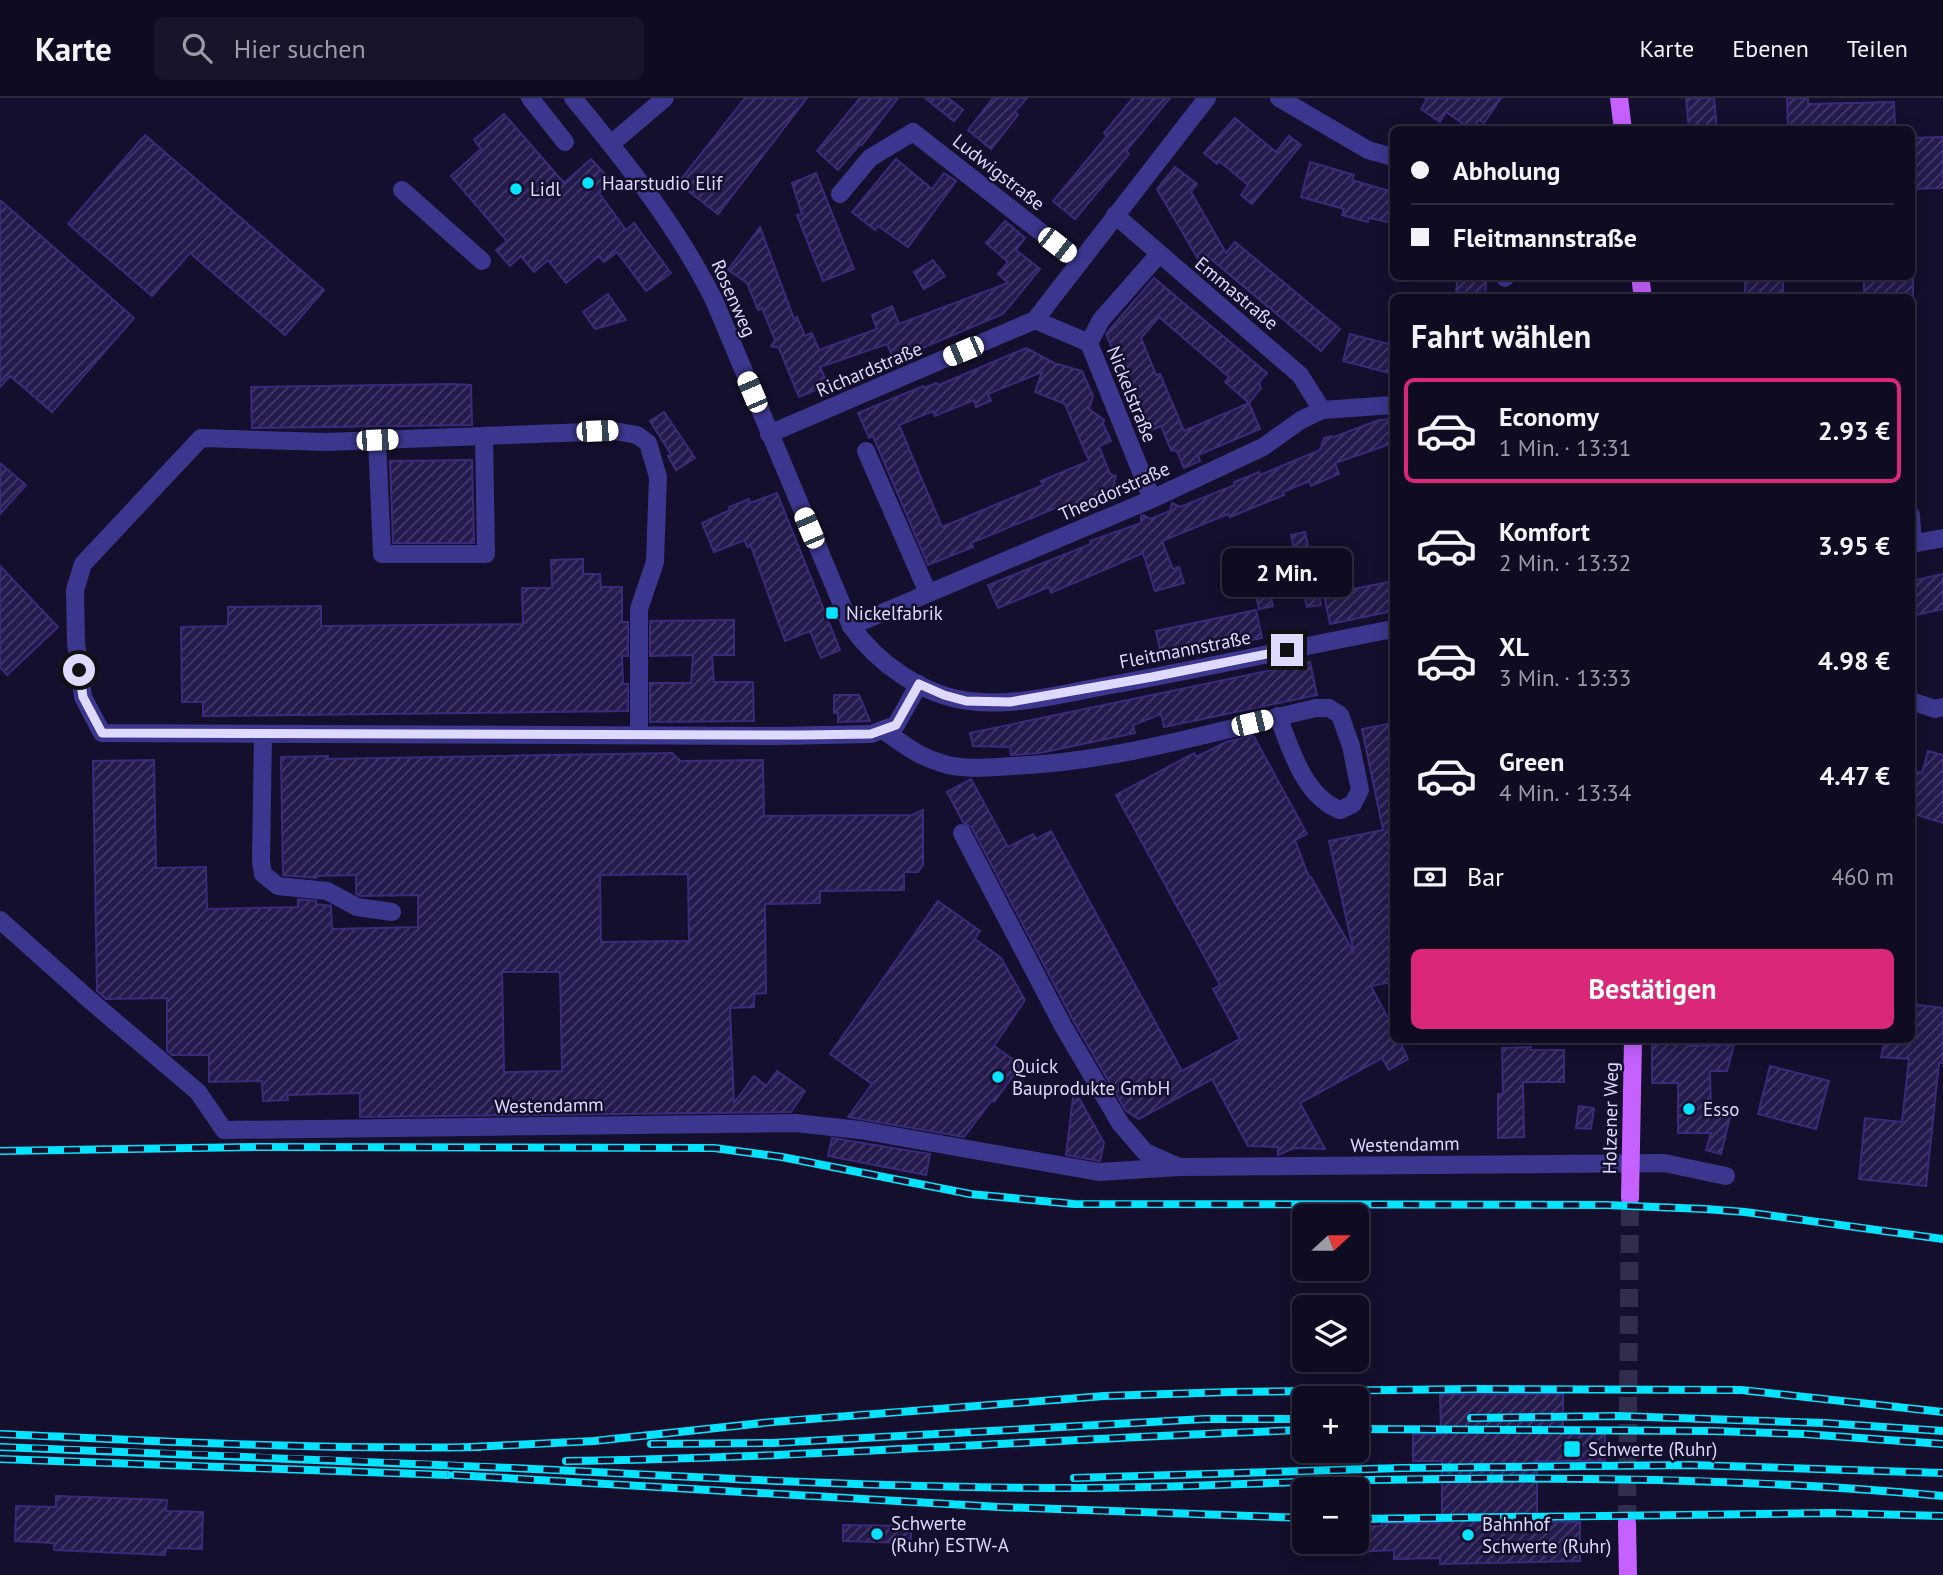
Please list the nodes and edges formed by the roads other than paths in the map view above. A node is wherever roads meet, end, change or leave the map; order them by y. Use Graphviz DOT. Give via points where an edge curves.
graph roads {
  1 [pos="530,98"];
  2 [pos="573,98"];
  3 [pos="665,98"];
  4 [pos="1207,98"];
  5 [pos="1279,98"];
  6 [pos="1619,98"];
  7 [pos="1622,126"];
  8 [pos="565,142"];
  9 [pos="611,144"];
  10 [pos="1390,156"];
  11 [pos="402,190"];
  12 [pos="840,194"];
  13 [pos="1115,215"];
  14 [pos="1159,254"];
  15 [pos="482,261"];
  16 [pos="1079,262"];
  17 [pos="1035,320"];
  18 [pos="1089,343"];
  19 [pos="1390,405"];
  20 [pos="1322,410"];
  21 [pos="769,434"];
  22 [pos="484,436"];
  23 [pos="377,440"];
  24 [pos="866,452"];
  25 [pos="1152,499"];
  26 [pos="1943,538"];
  27 [pos="1915,543"];
  28 [pos="928,593"];
  29 [pos="851,625"];
  30 [pos="1390,630"];
  31 [pos="919,684"];
  32 [pos="984,702"];
  33 [pos="1915,702"];
  34 [pos="1943,707"];
  35 [pos="1278,716"];
  36 [pos="883,730"];
  37 [pos="263,734"];
  38 [pos="639,735"];
  39 [pos="962,833"];
  40 [pos="392,912"];
  41 [pos="0,920"];
  42 [pos="1633,1043"];
  43 [pos="1630,1163"];
  44 [pos="1179,1167"];
  45 [pos="1727,1176"];
  46 [pos="1630,1198"];
  47 [pos="1628,1523"];
  48 [pos="1628,1575"];
  1 -- 8 [label="street"];
  2 -- 9 [label="street, Rosenweg"];
  3 -- 9 [label="street"];
  4 -- 13 [label="street, Richardstraße"];
  5 -- 10 [label="street" via="1368,150"];
  6 -- 7 [label="main road"];
  9 -- 21 [label="street, Rosenweg" via="695,262"];
  11 -- 15 [label="street"];
  12 -- 16 [label="street, Ludwigstraße" via="870,158 913,132"];
  13 -- 14 [label="street, Emmastraße"];
  13 -- 16 [label="street, Richardstraße"];
  14 -- 18 [label="street" via="1101,320"];
  14 -- 20 [label="street, Emmastraße" via="1300,375"];
  16 -- 17 [label="street, Richardstraße"];
  17 -- 18 [label="street"];
  17 -- 21 [label="street, Richardstraße"];
  18 -- 25 [label="street, Nickelstraße"];
  19 -- 20 [label="street, Theodorstraße"];
  20 -- 25 [label="street, Theodorstraße" via="1263,447"];
  21 -- 29 [label="street, Rosenweg"];
  22 -- 23 [label="street"];
  22 -- 23 [label="street" via="486,554 382,554"];
  22 -- 38 [label="street" via="614,431 636,435 648,443 658,477 655,562 639,609"];
  23 -- 37 [label="street" via="201,438 83,564 75,590 76,643 83,697 102,733"];
  24 -- 28 [label="street"];
  25 -- 28 [label="street, Theodorstraße"];
  26 -- 27 [label="street"];
  28 -- 29 [label="street, Theodorstraße"];
  29 -- 31 [label="street, Rosenweg" via="881,660"];
  30 -- 32 [label="street, Fleitmannstraße" via="1064,693"];
  31 -- 32 [label="street, Rosenweg" via="944,695"];
  31 -- 36 [label="street" via="896,725"];
  33 -- 34 [label="street"];
  35 -- 35 [label="street" via="1316,708 1329,708 1340,715 1360,790 1353,804 1340,810 1326,805 1310,787"];
  35 -- 36 [label="street" via="1110,756 980,768 951,766 918,755"];
  36 -- 38 [label="street" via="871,734"];
  37 -- 38 [label="street"];
  37 -- 40 [label="street" via="263,874 278,886 327,891 357,907"];
  39 -- 44 [label="street, Westendamm" via="1063,1026 1120,1123 1145,1152"];
  41 -- 44 [label="street, Westendamm" via="198,1092 224,1130 795,1123 1099,1172"];
  42 -- 43 [label="main road, Holzener Weg"];
  43 -- 44 [label="street, Westendamm"];
  43 -- 45 [label="street, Westendamm" via="1664,1163"];
  43 -- 46 [label="main road, Holzener Weg"];
  47 -- 48 [label="main road"];
}
